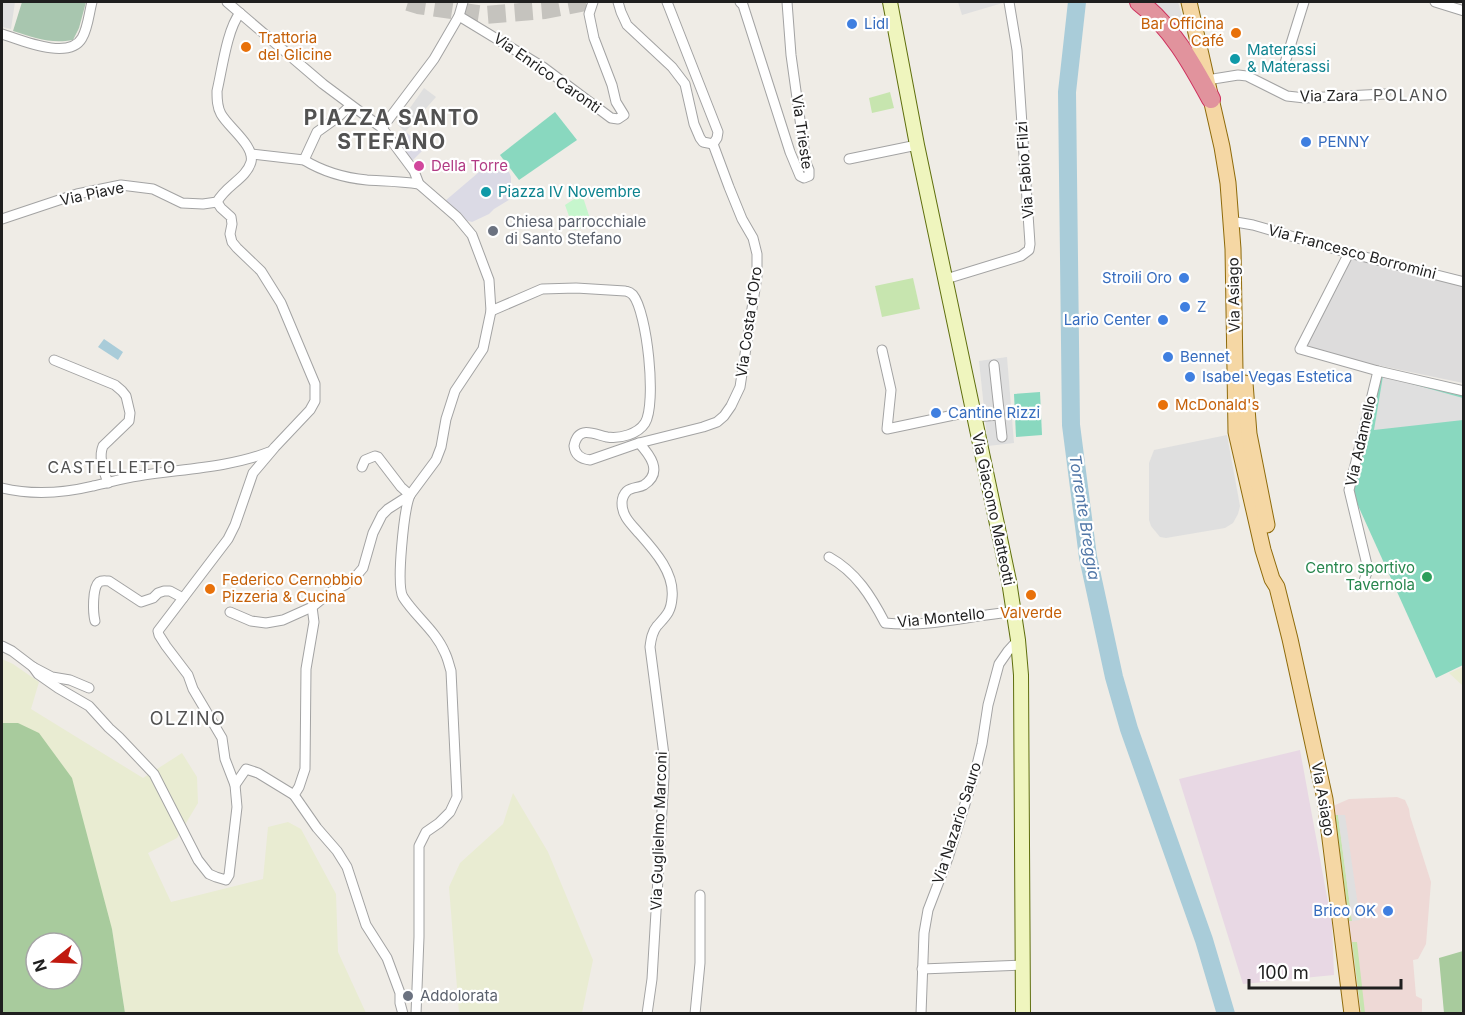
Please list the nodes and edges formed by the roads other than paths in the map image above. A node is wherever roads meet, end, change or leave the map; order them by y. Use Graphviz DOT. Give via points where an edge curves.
graph roads {
  1 [pos="92,2"];
  2 [pos="228,2"];
  3 [pos="463,2"];
  4 [pos="593,2"];
  5 [pos="618,2"];
  6 [pos="667,2"];
  7 [pos="740,2"];
  8 [pos="787,2"];
  9 [pos="1009,2"];
  10 [pos="1139,2"];
  11 [pos="1189,2"];
  12 [pos="1199,2"];
  13 [pos="1304,2"];
  14 [pos="1436,2"];
  15 [pos="892,5"];
  16 [pos="1464,11"];
  17 [pos="240,13"];
  18 [pos="459,16"];
  19 [pos="2,34"];
  20 [pos="1284,66"];
  21 [pos="1211,79"];
  22 [pos="1385,94"];
  23 [pos="1211,99"];
  24 [pos="350,106"];
  25 [pos="382,128"];
  26 [pos="713,144"];
  27 [pos="918,145"];
  28 [pos="251,154"];
  29 [pos="849,159"];
  30 [pos="304,160"];
  31 [pos="419,184"];
  32 [pos="217,202"];
  33 [pos="2,219"];
  34 [pos="1236,219"];
  35 [pos="1350,253"];
  36 [pos="946,279"];
  37 [pos="1464,282"];
  38 [pos="491,311"];
  39 [pos="882,350"];
  40 [pos="54,360"];
  41 [pos="994,365"];
  42 [pos="1378,371"];
  43 [pos="1464,391"];
  44 [pos="974,414"];
  45 [pos="999,415"];
  46 [pos="1002,437"];
  47 [pos="639,442"];
  48 [pos="271,452"];
  49 [pos="362,467"];
  50 [pos="108,483"];
  51 [pos="2,488"];
  52 [pos="410,495"];
  53 [pos="830,556"];
  54 [pos="1364,581"];
  55 [pos="183,598"];
  56 [pos="312,607"];
  57 [pos="230,612"];
  58 [pos="1013,612"];
  59 [pos="95,621"];
  60 [pos="1018,640"];
  61 [pos="2,646"];
  62 [pos="33,667"];
  63 [pos="89,688"];
  64 [pos="235,785"];
  65 [pos="294,795"];
  66 [pos="700,895"];
  67 [pos="1022,965"];
  68 [pos="922,969"];
  69 [pos="403,1014"];
  70 [pos="416,1014"];
  71 [pos="647,1014"];
  72 [pos="695,1014"];
  73 [pos="921,1014"];
  74 [pos="1023,1014"];
  75 [pos="1352,1014"];
  1 -- 19 [label="street" via="83,37 65,49 51,49"];
  2 -- 17 [label="street"];
  3 -- 18 [label="street"];
  4 -- 18 [label="street, Via Enrico Caronti" via="590,14 594,38 624,115 618,119"];
  5 -- 26 [label="street" via="627,25 685,84 700,138"];
  6 -- 26 [label="street" via="718,132"];
  7 -- 8 [label="street, Via Trieste" via="790,152 804,178 809,176"];
  9 -- 36 [label="street, Via Fabio Filzi" via="1017,50 1029,250 1021,256"];
  10 -- 23 [label="highway" via="1169,30"];
  11 -- 21 [label="main road, Via Asiago"];
  12 -- 21 [label="main road, Via Asiago"];
  13 -- 20 [label="street"];
  14 -- 16 [label="street"];
  15 -- 27 [label="street, Via Giacomo Matteotti"];
  17 -- 24 [label="street"];
  17 -- 28 [label="street" via="228,42 217,99 221,114"];
  18 -- 25 [label="street" via="434,59"];
  21 -- 22 [label="street, Via Zara" via="1247,76 1287,96 1305,98"];
  21 -- 23 [label="main road, Via Asiago"];
  21 -- 34 [label="main road, Via Asiago" via="1230,142 1237,182"];
  23 -- 34 [label="main road, Via Asiago"];
  24 -- 25 [label="street"];
  24 -- 30 [label="street" via="317,132"];
  25 -- 31 [label="street"];
  26 -- 47 [label="street, Via Costa d'Oro" via="757,254 740,387 717,422"];
  27 -- 29 [label="street"];
  27 -- 36 [label="street, Via Giacomo Matteotti"];
  28 -- 30 [label="street"];
  28 -- 32 [label="street" via="242,177"];
  30 -- 31 [label="street" via="365,180"];
  31 -- 38 [label="street" via="472,235 489,280"];
  32 -- 33 [label="street, Via Piave" via="182,202 153,189 121,185 77,194"];
  32 -- 48 [label="street" via="231,217 232,242 261,271 281,303 315,384 315,401 310,410"];
  34 -- 35 [label="street, Via Francesco Borromini"];
  34 -- 75 [label="main road, Via Asiago" via="1249,434 1277,587 1325,799"];
  35 -- 37 [label="street, Via Francesco Borromini"];
  35 -- 42 [label="street" via="1300,349"];
  36 -- 44 [label="street, Via Giacomo Matteotti"];
  38 -- 47 [label="street, Via Costa d'Oro" via="542,289 630,292 644,329 651,374 645,423 625,436 584,433 574,446 578,456 590,460"];
  38 -- 52 [label="street" via="483,349 455,391 436,460"];
  39 -- 44 [label="street" via="891,390 887,429"];
  40 -- 50 [label="street" via="115,385 126,396 129,421 101,451"];
  41 -- 45 [label="street"];
  42 -- 43 [label="street"];
  42 -- 54 [label="street, Via Adamello" via="1348,490 1368,569"];
  44 -- 45 [label="street"];
  44 -- 58 [label="street, Via Giacomo Matteotti"];
  45 -- 46 [label="street"];
  47 -- 71 [label="street, Via Guglielmo Marconi" via="650,456 654,471 645,484 626,492 622,505 628,523 666,568 673,597 650,647 664,777"];
  48 -- 50 [label="street" via="249,460"];
  48 -- 55 [label="street" via="253,473 228,539"];
  49 -- 52 [label="street" via="366,460 378,457"];
  50 -- 51 [label="street" via="52,492"];
  52 -- 56 [label="street" via="382,515 357,575"];
  52 -- 70 [label="street" via="399,574 401,594 445,651 451,671 457,796 450,812 426,832 419,846"];
  53 -- 58 [label="street, Via Montello" via="867,590 885,623 928,623"];
  55 -- 59 [label="street" via="164,591 141,602 103,580 96,587"];
  55 -- 64 [label="street" via="158,631 159,636 188,675 192,689 222,738"];
  56 -- 57 [label="street" via="266,623"];
  56 -- 65 [label="street" via="314,622 306,669 305,769"];
  58 -- 60 [label="street, Via Giacomo Matteotti"];
  60 -- 67 [label="street, Via Giacomo Matteotti"];
  60 -- 68 [label="street, Via Nazario Sauro" via="999,664 975,769 928,910"];
  61 -- 62 [label="street"];
  62 -- 63 [label="street"];
  62 -- 64 [label="street" via="89,706 154,774 198,860 209,874 226,880 236,819"];
  64 -- 65 [label="street" via="246,769"];
  65 -- 69 [label="street" via="347,867 366,925 387,957"];
  66 -- 72 [label="street"];
  67 -- 68 [label="street"];
  67 -- 74 [label="street, Via Giacomo Matteotti"];
  68 -- 73 [label="street, Via Nazario Sauro"];
}
